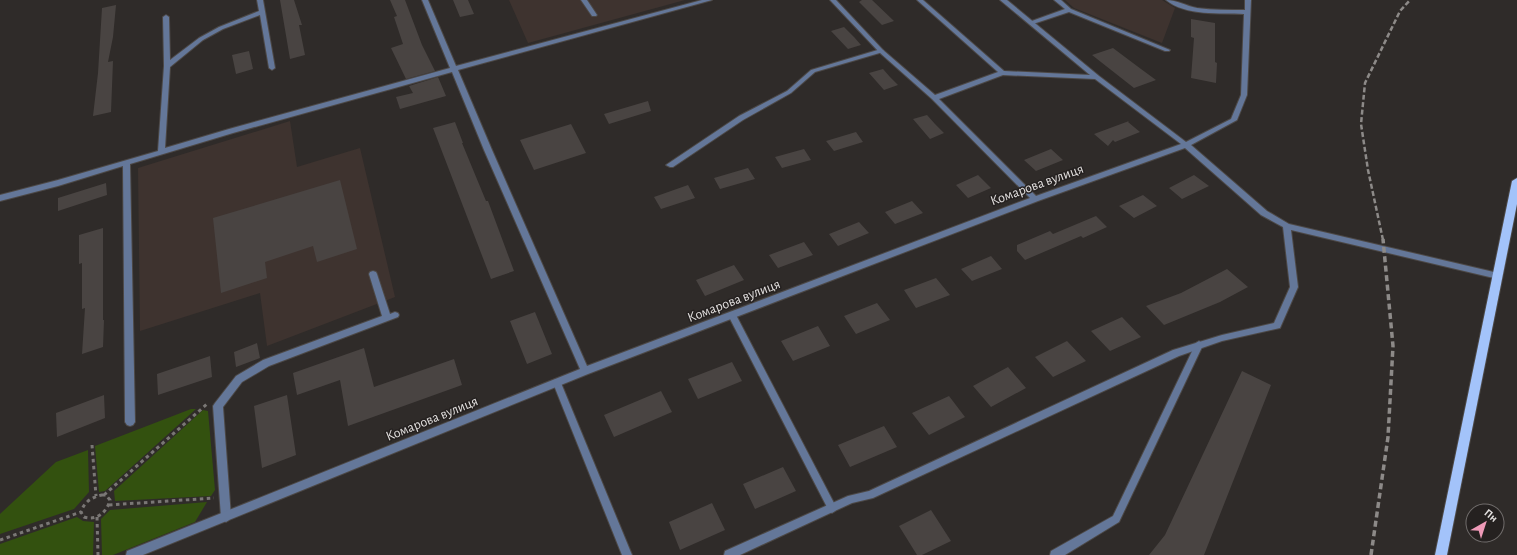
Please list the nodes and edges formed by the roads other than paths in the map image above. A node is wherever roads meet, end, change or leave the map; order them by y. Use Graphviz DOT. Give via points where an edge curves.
graph roads {
  1 [pos="260,0"];
  2 [pos="425,0"];
  3 [pos="584,0"];
  4 [pos="708,0"];
  5 [pos="833,0"];
  6 [pos="920,0"];
  7 [pos="1002,0"];
  8 [pos="1057,0"];
  9 [pos="1169,0"];
  10 [pos="1248,0"];
  11 [pos="1069,10"];
  12 [pos="262,12"];
  13 [pos="1248,12"];
  14 [pos="594,15"];
  15 [pos="166,17"];
  16 [pos="1031,23"];
  17 [pos="1167,50"];
  18 [pos="880,51"];
  19 [pos="167,66"];
  20 [pos="272,68"];
  21 [pos="453,68"];
  22 [pos="1002,73"];
  23 [pos="1097,77"];
  24 [pos="934,98"];
  25 [pos="1186,145"];
  26 [pos="161,151"];
  27 [pos="126,162"];
  28 [pos="670,165"];
  29 [pos="1517,181"];
  30 [pos="0,198"];
  31 [pos="1035,199"];
  32 [pos="1287,226"];
  33 [pos="373,274"];
  34 [pos="1498,276"];
  35 [pos="732,315"];
  36 [pos="1199,345"];
  37 [pos="585,371"];
  38 [pos="557,383"];
  39 [pos="130,422"];
  40 [pos="832,508"];
  41 [pos="226,517"];
  42 [pos="131,555"];
  43 [pos="627,555"];
  44 [pos="729,555"];
  45 [pos="1055,555"];
  46 [pos="1442,555"];
  1 -- 12 [label="street"];
  2 -- 21 [label="street"];
  3 -- 14 [label="street"];
  4 -- 21 [label="street"];
  5 -- 18 [label="street"];
  6 -- 22 [label="street"];
  7 -- 16 [label="street"];
  8 -- 11 [label="street"];
  9 -- 13 [label="street" via="1178,6 1202,10"];
  10 -- 13 [label="street, Комарова вулиця"];
  11 -- 16 [label="street"];
  11 -- 17 [label="street"];
  12 -- 19 [label="street" via="201,39"];
  12 -- 20 [label="street"];
  13 -- 25 [label="street, Комарова вулиця" via="1244,96 1234,120"];
  15 -- 19 [label="street"];
  16 -- 23 [label="street"];
  18 -- 24 [label="street"];
  18 -- 28 [label="street" via="813,71 789,92 741,118"];
  19 -- 26 [label="street"];
  21 -- 26 [label="street"];
  21 -- 37 [label="street"];
  22 -- 23 [label="street"];
  22 -- 24 [label="street"];
  23 -- 25 [label="street"];
  24 -- 31 [label="street"];
  25 -- 31 [label="street, Комарова вулиця"];
  25 -- 32 [label="street" via="1264,213"];
  26 -- 27 [label="street"];
  27 -- 30 [label="street" via="47,187"];
  27 -- 39 [label="street"];
  29 -- 34 [label="main road"];
  31 -- 35 [label="street, Комарова вулиця"];
  32 -- 34 [label="street"];
  32 -- 36 [label="street" via="1294,287 1277,326"];
  33 -- 41 [label="street" via="391,317 266,363 239,379 218,406"];
  34 -- 46 [label="main road"];
  35 -- 37 [label="street, Комарова вулиця"];
  35 -- 40 [label="street"];
  36 -- 40 [label="street" via="870,495 851,499"];
  36 -- 45 [label="street" via="1116,519"];
  37 -- 38 [label="street, Комарова вулиця"];
  38 -- 41 [label="street, Комарова вулиця"];
  38 -- 43 [label="street"];
  40 -- 44 [label="street"];
  41 -- 42 [label="street, Комарова вулиця"];
}
